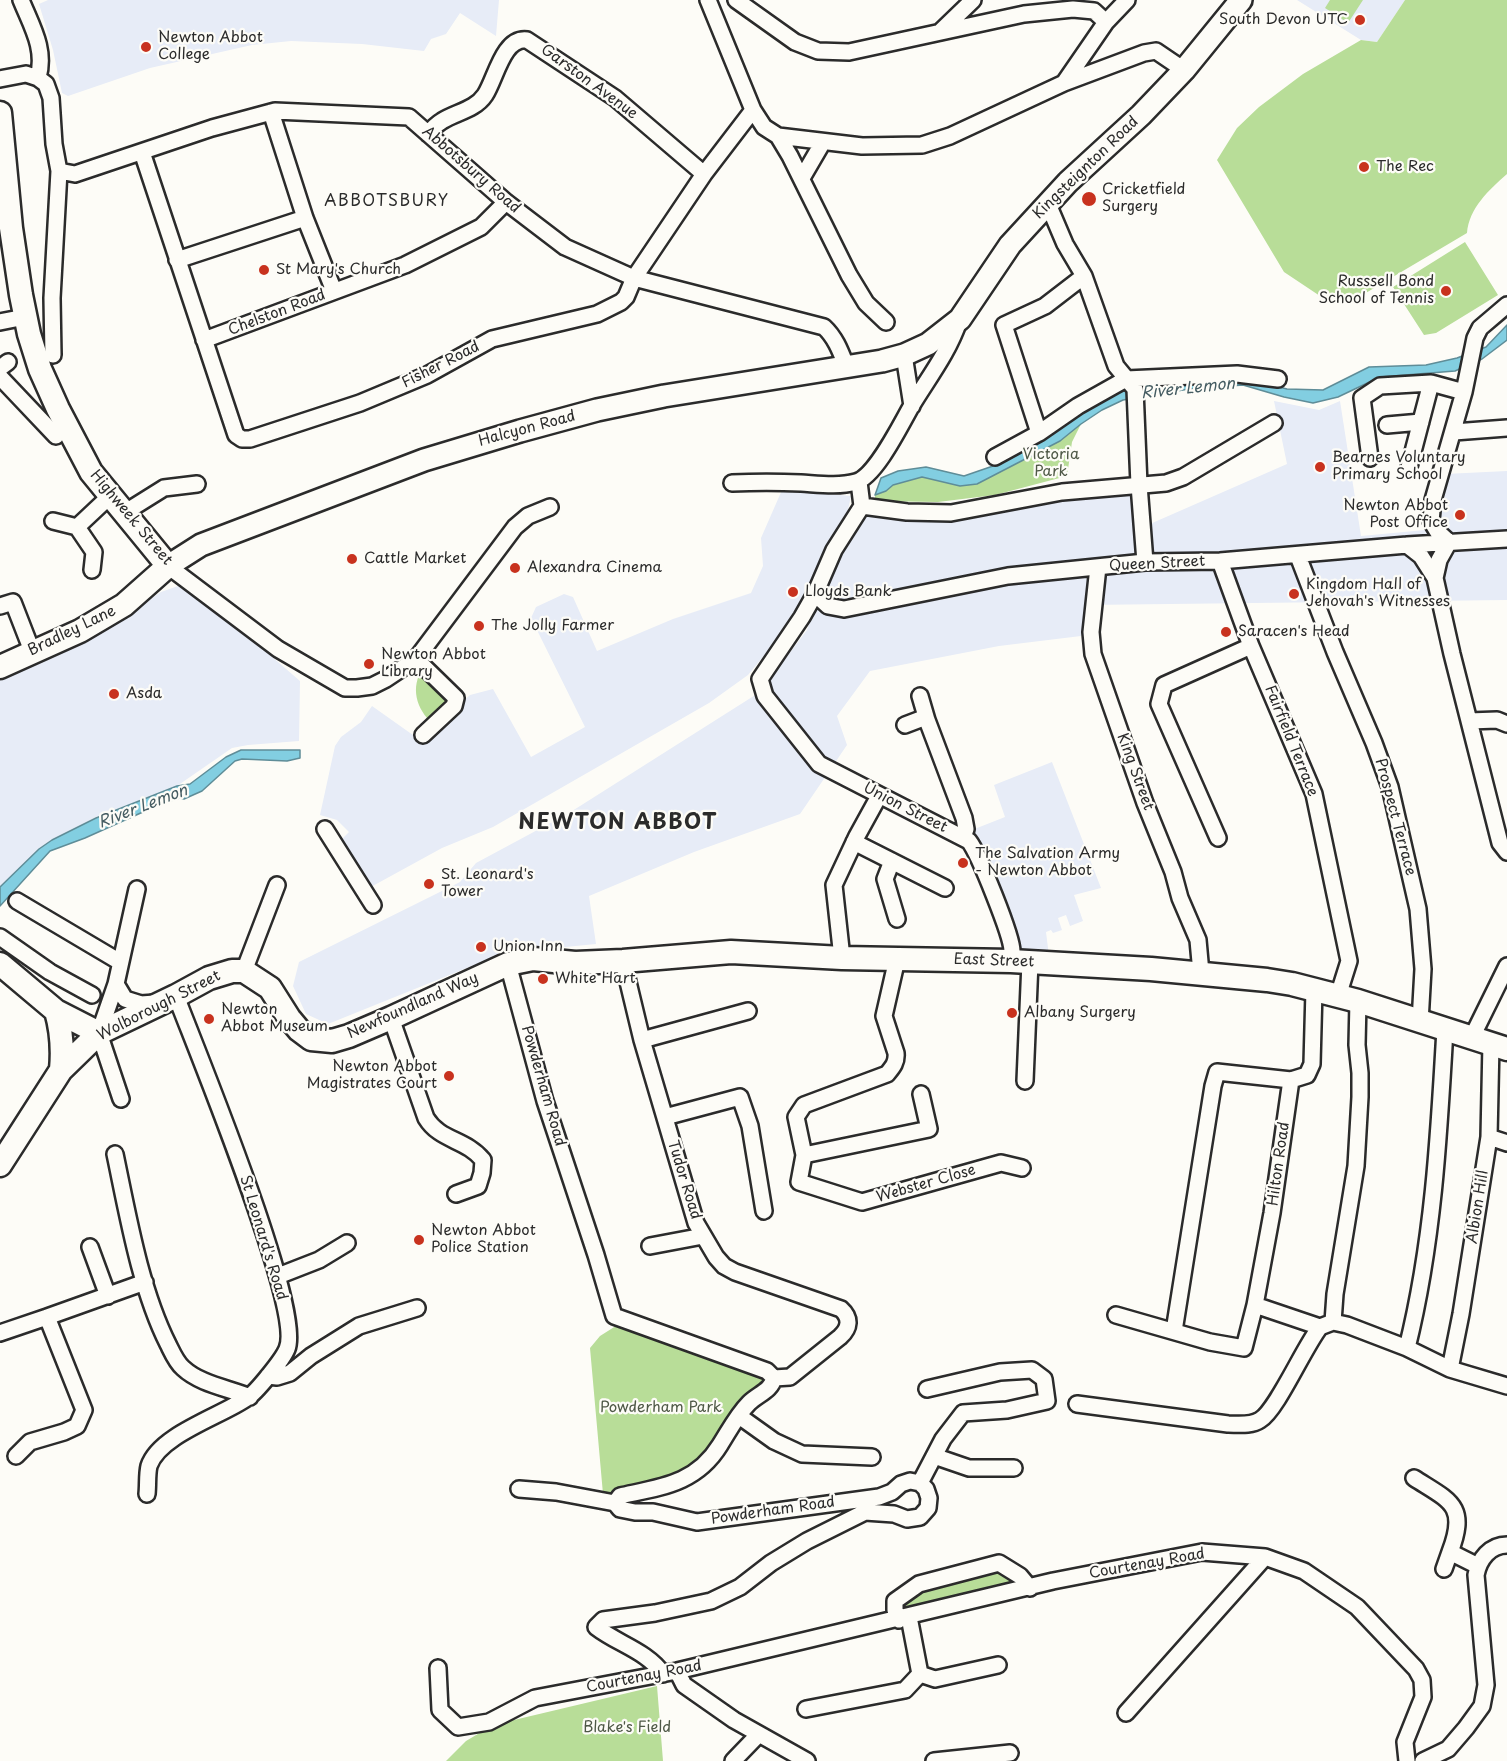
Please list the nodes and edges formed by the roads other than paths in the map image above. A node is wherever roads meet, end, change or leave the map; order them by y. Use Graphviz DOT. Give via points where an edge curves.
graph roads {
  1 [pos="21,0"];
  2 [pos="708,0"];
  3 [pos="736,0"];
  4 [pos="973,0"];
  5 [pos="1127,0"];
  6 [pos="1241,0"];
  7 [pos="1106,22"];
  8 [pos="941,31"];
  9 [pos="1184,70"];
  10 [pos="38,78"];
  11 [pos="0,79"];
  12 [pos="1064,82"];
  13 [pos="753,110"];
  14 [pos="271,112"];
  15 [pos="0,113"];
  16 [pos="428,134"];
  17 [pos="777,136"];
  18 [pos="823,142"];
  19 [pos="142,152"];
  20 [pos="59,171"];
  21 [pos="704,174"];
  22 [pos="802,178"];
  23 [pos="506,202"];
  24 [pos="1048,204"];
  25 [pos="305,218"];
  26 [pos="177,260"];
  27 [pos="1084,276"];
  28 [pos="634,278"];
  29 [pos="334,291"];
  30 [pos="1507,305"];
  31 [pos="25,317"];
  32 [pos="960,319"];
  33 [pos="0,322"];
  34 [pos="886,322"];
  35 [pos="204,340"];
  36 [pos="53,355"];
  37 [pos="904,355"];
  38 [pos="847,368"];
  39 [pos="0,377"];
  40 [pos="1278,379"];
  41 [pos="1431,383"];
  42 [pos="1132,391"];
  43 [pos="1464,392"];
  44 [pos="912,406"];
  45 [pos="1421,422"];
  46 [pos="1274,423"];
  47 [pos="1387,425"];
  48 [pos="1507,428"];
  49 [pos="1454,432"];
  50 [pos="1039,434"];
  51 [pos="56,436"];
  52 [pos="995,457"];
  53 [pos="1370,458"];
  54 [pos="1409,467"];
  55 [pos="859,482"];
  56 [pos="732,483"];
  57 [pos="197,484"];
  58 [pos="1138,485"];
  59 [pos="117,504"];
  60 [pos="862,506"];
  61 [pos="550,507"];
  62 [pos="53,520"];
  63 [pos="77,527"];
  64 [pos="1507,539"];
  65 [pos="1449,542"];
  66 [pos="1407,545"];
  67 [pos="1298,556"];
  68 [pos="1220,561"];
  69 [pos="1145,562"];
  70 [pos="168,566"];
  71 [pos="1098,567"];
  72 [pos="92,570"];
  73 [pos="1436,578"];
  74 [pos="815,594"];
  75 [pos="0,606"];
  76 [pos="1251,646"];
  77 [pos="32,651"];
  78 [pos="416,659"];
  79 [pos="0,667"];
  80 [pos="920,696"];
  81 [pos="926,717"];
  82 [pos="1469,721"];
  83 [pos="1507,724"];
  84 [pos="905,725"];
  85 [pos="423,735"];
  86 [pos="879,796"];
  87 [pos="325,829"];
  88 [pos="963,838"];
  89 [pos="1218,838"];
  90 [pos="854,842"];
  91 [pos="1507,852"];
  92 [pos="892,861"];
  93 [pos="277,885"];
  94 [pos="945,888"];
  95 [pos="136,889"];
  96 [pos="17,900"];
  97 [pos="373,905"];
  98 [pos="897,919"];
  99 [pos="0,937"];
  100 [pos="842,958"];
  101 [pos="897,959"];
  102 [pos="623,961"];
  103 [pos="1020,961"];
  104 [pos="120,962"];
  105 [pos="0,964"];
  106 [pos="508,964"];
  107 [pos="1507,966"];
  108 [pos="244,971"];
  109 [pos="50,972"];
  110 [pos="1200,973"];
  111 [pos="116,984"];
  112 [pos="1314,990"];
  113 [pos="36,994"];
  114 [pos="92,994"];
  115 [pos="170,999"];
  116 [pos="1348,999"];
  117 [pos="56,1011"];
  118 [pos="748,1011"];
  119 [pos="391,1018"];
  120 [pos="1420,1022"];
  121 [pos="1445,1029"];
  122 [pos="99,1033"];
  123 [pos="642,1040"];
  124 [pos="1490,1043"];
  125 [pos="61,1070"];
  126 [pos="1291,1080"];
  127 [pos="1025,1081"];
  128 [pos="921,1094"];
  129 [pos="121,1099"];
  130 [pos="665,1117"];
  131 [pos="1489,1137"];
  132 [pos="1507,1143"];
  133 [pos="115,1154"];
  134 [pos="804,1155"];
  135 [pos="0,1166"];
  136 [pos="1022,1168"];
  137 [pos="456,1194"];
  138 [pos="764,1210"];
  139 [pos="703,1236"];
  140 [pos="347,1243"];
  141 [pos="90,1246"];
  142 [pos="650,1246"];
  143 [pos="278,1276"];
  144 [pos="145,1282"];
  145 [pos="108,1296"];
  146 [pos="1255,1305"];
  147 [pos="417,1308"];
  148 [pos="1116,1315"];
  149 [pos="47,1317"];
  150 [pos="1326,1325"];
  151 [pos="1174,1331"];
  152 [pos="0,1333"];
  153 [pos="1407,1348"];
  154 [pos="1450,1369"];
  155 [pos="268,1376"];
  156 [pos="774,1378"];
  157 [pos="1507,1386"];
  158 [pos="927,1389"];
  159 [pos="250,1397"];
  160 [pos="1077,1404"];
  161 [pos="739,1416"];
  162 [pos="16,1456"];
  163 [pos="934,1456"];
  164 [pos="872,1457"];
  165 [pos="1014,1468"];
  166 [pos="1414,1478"];
  167 [pos="920,1483"];
  168 [pos="519,1489"];
  169 [pos="147,1494"];
  170 [pos="615,1503"];
  171 [pos="1507,1545"];
  172 [pos="1450,1552"];
  173 [pos="1265,1557"];
  174 [pos="1478,1566"];
  175 [pos="1444,1569"];
  176 [pos="1030,1588"];
  177 [pos="904,1618"];
  178 [pos="998,1665"];
  179 [pos="438,1668"];
  180 [pos="670,1673"];
  181 [pos="920,1674"];
  182 [pos="806,1709"];
  183 [pos="1126,1713"];
  184 [pos="759,1734"];
  185 [pos="1010,1753"];
  186 [pos="964,1759"];
  187 [pos="733,1761"];
  188 [pos="807,1761"];
  189 [pos="934,1761"];
  190 [pos="1407,1761"];
  191 [pos="1424,1761"];
  1 -- 10 [label="street" via="42,56"];
  2 -- 13 [label="street"];
  3 -- 8 [label="street" via="795,42 818,51 849,52"];
  4 -- 8 [label="street"];
  5 -- 7 [label="street"];
  6 -- 9 [label="main road, Kingsteignton Road"];
  7 -- 8 [label="street" via="1094,10 1073,9 1024,14"];
  7 -- 12 [label="street"];
  9 -- 12 [label="street" via="1156,51"];
  9 -- 24 [label="main road, Kingsteignton Road"];
  10 -- 11 [label="street" via="26,74"];
  10 -- 20 [label="street" via="46,84 51,98"];
  12 -- 18 [label="street" via="950,136 922,145"];
  13 -- 17 [label="street"];
  13 -- 21 [label="street, Fisher Road"];
  14 -- 16 [label="street, Abbotsbury Road" via="409,117"];
  14 -- 19 [label="street, Abbotsbury Road"];
  14 -- 25 [label="street"];
  15 -- 31 [label="main road, Highweek Street" via="11,228"];
  16 -- 21 [label="street, Garston Avenue" via="440,122 467,110 484,96 512,43 527,40 615,98"];
  16 -- 23 [label="street, Abbotsbury Road"];
  17 -- 18 [label="street"];
  17 -- 22 [label="street"];
  18 -- 22 [label="street"];
  19 -- 20 [label="street, Abbotsbury Road" via="75,174"];
  19 -- 26 [label="street"];
  20 -- 36 [label="street"];
  21 -- 28 [label="street, Fisher Road"];
  22 -- 34 [label="street" via="849,275 866,303"];
  23 -- 28 [label="street, Abbotsbury Road" via="565,247"];
  23 -- 29 [label="street, Chelston Road" via="481,228 398,268"];
  24 -- 27 [label="street"];
  24 -- 32 [label="main road, Kingsteignton Road" via="1010,245"];
  25 -- 26 [label="street"];
  25 -- 29 [label="street"];
  26 -- 35 [label="street"];
  27 -- 42 [label="street" via="1116,366"];
  27 -- 50 [label="street" via="1045,306 1004,325"];
  28 -- 35 [label="street, Fisher Road" via="626,297 605,311 492,339 427,375 360,403 250,439 236,435"];
  28 -- 38 [label="street, Abbotsbury Road" via="824,327 831,333"];
  29 -- 35 [label="street, Chelston Road"];
  30 -- 43 [label="street" via="1480,328"];
  31 -- 33 [label="street"];
  31 -- 59 [label="main road, Highweek Street" via="40,369 58,409 91,472"];
  32 -- 37 [label="main road, Kingsteignton Road" via="928,344"];
  32 -- 44 [label="street" via="946,353"];
  37 -- 38 [label="main road, Halcyon Road"];
  37 -- 44 [label="street"];
  38 -- 70 [label="main road, Halcyon Road" via="664,396 483,441 201,545"];
  39 -- 51 [label="street"];
  40 -- 42 [label="street" via="1237,374"];
  41 -- 43 [label="street"];
  41 -- 45 [label="street"];
  41 -- 53 [label="street" via="1380,386 1362,398"];
  42 -- 50 [label="street" via="1078,406"];
  42 -- 58 [label="street"];
  43 -- 49 [label="street"];
  44 -- 55 [label="street" via="879,461"];
  45 -- 47 [label="street"];
  45 -- 54 [label="street"];
  46 -- 58 [label="street" via="1183,477"];
  48 -- 49 [label="street"];
  49 -- 65 [label="street" via="1433,500 1431,521"];
  50 -- 52 [label="street"];
  55 -- 56 [label="street"];
  55 -- 60 [label="street"];
  57 -- 59 [label="street" via="164,488"];
  58 -- 60 [label="street" via="1062,492 951,513"];
  58 -- 69 [label="street"];
  59 -- 63 [label="street"];
  59 -- 70 [label="main road, Highweek Street"];
  60 -- 74 [label="street" via="834,550"];
  61 -- 78 [label="street" via="528,516 515,527"];
  62 -- 63 [label="street"];
  63 -- 72 [label="street" via="94,552"];
  64 -- 65 [label="street, Queen Street"];
  65 -- 66 [label="street, Queen Street"];
  65 -- 73 [label="street" via="1442,550"];
  66 -- 67 [label="street, Queen Street"];
  66 -- 73 [label="street" via="1421,556"];
  67 -- 68 [label="street, Queen Street"];
  67 -- 120 [label="street, Prospect Terrace" via="1393,798 1418,909 1423,969"];
  68 -- 69 [label="street, Queen Street"];
  68 -- 76 [label="street, Fairfield Terrace"];
  69 -- 71 [label="street, Queen Street"];
  70 -- 77 [label="main road, Bradley Lane" via="124,605 80,631"];
  70 -- 78 [label="street, Highweek Street" via="278,649 345,688 372,686"];
  71 -- 74 [label="street, Queen Street" via="1008,576 844,609 828,606"];
  71 -- 110 [label="street, King Street" via="1091,632 1094,654 1145,803 1198,939"];
  73 -- 82 [label="street"];
  74 -- 86 [label="street, Union Street" via="760,680 765,696 819,764"];
  75 -- 77 [label="street" via="13,602"];
  76 -- 89 [label="street" via="1164,685 1159,704"];
  76 -- 116 [label="street, Fairfield Terrace" via="1314,794 1348,962"];
  77 -- 79 [label="main road, Bradley Lane"];
  78 -- 85 [label="street" via="456,698 454,706"];
  80 -- 81 [label="street"];
  81 -- 84 [label="street"];
  81 -- 88 [label="street" via="964,818"];
  82 -- 83 [label="street" via="1497,720"];
  82 -- 91 [label="street" via="1500,843"];
  86 -- 88 [label="street, Union Street"];
  86 -- 90 [label="street"];
  87 -- 97 [label="street"];
  88 -- 103 [label="street, Union Street" via="973,846 1012,950"];
  90 -- 92 [label="street"];
  90 -- 100 [label="street" via="834,885"];
  92 -- 94 [label="street"];
  92 -- 98 [label="street" via="885,879"];
  93 -- 108 [label="street"];
  95 -- 104 [label="street"];
  96 -- 104 [label="street"];
  99 -- 109 [label="street"];
  100 -- 101 [label="main road, East Street"];
  100 -- 102 [label="main road, East Street" via="731,952"];
  101 -- 103 [label="main road, East Street"];
  101 -- 134 [label="street, Webster Close" via="884,1016 897,1059 887,1074 804,1105 796,1118"];
  102 -- 106 [label="main road, East Street" via="575,963 533,958"];
  102 -- 123 [label="street, Tudor Road"];
  103 -- 110 [label="main road, East Street"];
  103 -- 127 [label="street, Union Street"];
  104 -- 111 [label="street"];
  105 -- 113 [label="main road"];
  106 -- 119 [label="main road, Newfoundland Way"];
  106 -- 156 [label="street, Powderham Road" via="545,1101 614,1316 767,1371"];
  107 -- 124 [label="street"];
  108 -- 115 [label="main road, Wolborough Street" via="209,978"];
  108 -- 119 [label="main road, Newfoundland Way" via="270,988 289,1018 311,1039 332,1041"];
  109 -- 113 [label="street"];
  109 -- 114 [label="street"];
  110 -- 112 [label="main road, East Street"];
  111 -- 115 [label="street" via="125,999 141,1004"];
  111 -- 122 [label="street"];
  112 -- 116 [label="main road, East Street"];
  112 -- 126 [label="street" via="1312,1064 1308,1075"];
  113 -- 117 [label="main road"];
  115 -- 122 [label="main road, Wolborough Street"];
  115 -- 143 [label="street, St Leonard's Road" via="249,1188"];
  116 -- 120 [label="main road, East Street"];
  116 -- 150 [label="street, Fairfield Terrace" via="1360,1072 1356,1166"];
  117 -- 122 [label="main road"];
  117 -- 125 [label="main road" via="63,1048"];
  118 -- 123 [label="street"];
  119 -- 137 [label="street" via="431,1126 475,1149 483,1160 478,1186"];
  120 -- 121 [label="main road, East Street"];
  121 -- 124 [label="main road, East Street"];
  121 -- 153 [label="street" via="1437,1159 1419,1299"];
  122 -- 125 [label="main road, Wolborough Street"];
  122 -- 129 [label="street"];
  123 -- 130 [label="street, Tudor Road"];
  124 -- 131 [label="street, Albion Hill"];
  125 -- 135 [label="main road, Wolborough Street"];
  126 -- 146 [label="street, Hilton Road"];
  126 -- 151 [label="street" via="1217,1072"];
  128 -- 134 [label="street" via="929,1129"];
  130 -- 138 [label="street" via="740,1097 750,1126"];
  130 -- 139 [label="street, Tudor Road"];
  131 -- 132 [label="street"];
  131 -- 154 [label="street, Albion Hill"];
  133 -- 144 [label="street"];
  134 -- 136 [label="street, Webster Close" via="799,1182 862,1202 1001,1163"];
  139 -- 142 [label="street"];
  139 -- 156 [label="street, Tudor Road" via="724,1266 847,1314 847,1330 840,1337 790,1377"];
  140 -- 143 [label="street" via="320,1260"];
  141 -- 145 [label="street"];
  143 -- 155 [label="street, St Leonard's Road" via="289,1339 287,1349"];
  144 -- 145 [label="street"];
  144 -- 159 [label="street" via="159,1326 180,1366 208,1382"];
  145 -- 149 [label="street"];
  146 -- 150 [label="street"];
  146 -- 151 [label="street, Hilton Road" via="1244,1348"];
  147 -- 155 [label="street" via="358,1326 290,1373"];
  148 -- 151 [label="street"];
  149 -- 152 [label="street"];
  149 -- 162 [label="street" via="84,1410 77,1426 30,1442"];
  150 -- 153 [label="street" via="1347,1324"];
  150 -- 160 [label="street" via="1281,1393 1259,1421 1251,1424"];
  153 -- 154 [label="street"];
  154 -- 157 [label="street"];
  155 -- 159 [label="street, St Leonard's Road"];
  156 -- 161 [label="street" via="772,1386"];
  158 -- 163 [label="street" via="1000,1372 1032,1370 1044,1379 1047,1401 1007,1410 963,1413"];
  159 -- 169 [label="street, St Leonard's Road" via="164,1444 149,1466"];
  161 -- 164 [label="street" via="774,1441 802,1454"];
  161 -- 170 [label="street" via="708,1463 695,1474 620,1496"];
  163 -- 165 [label="street" via="969,1468"];
  163 -- 167 [label="street"];
  166 -- 172 [label="street" via="1452,1503 1458,1522"];
  167 -- 170 [label="street, Powderham Road" via="910,1480 879,1497 697,1522 620,1509"];
  167 -- 180 [label="street, Powderham Road" via="929,1498 928,1508 920,1517 907,1519 865,1512 807,1541 740,1587 711,1601 603,1620 596,1627"];
  168 -- 170 [label="street, Powderham Road"];
  171 -- 174 [label="street" via="1489,1550"];
  172 -- 174 [label="street"];
  172 -- 175 [label="street"];
  173 -- 176 [label="street, Courtenay Road" via="1202,1552"];
  173 -- 183 [label="street"];
  173 -- 190 [label="street, Courtenay Road" via="1304,1571 1357,1606 1416,1669 1422,1680 1423,1697 1405,1742"];
  174 -- 191 [label="street" via="1486,1685 1482,1706 1448,1749"];
  176 -- 177 [label="street, Courtenay Road"];
  176 -- 177 [label="street" via="1020,1576 999,1563 919,1584 895,1601 896,1610"];
  177 -- 180 [label="street, Courtenay Road"];
  177 -- 181 [label="street"];
  178 -- 181 [label="street" via="935,1679"];
  179 -- 180 [label="street, Courtenay Road" via="440,1710 458,1727 489,1722 535,1698"];
  180 -- 184 [label="street"];
  181 -- 182 [label="street" via="905,1690"];
  184 -- 187 [label="street"];
  184 -- 188 [label="street"];
  185 -- 186 [label="street"];
  186 -- 189 [label="street"];
}
